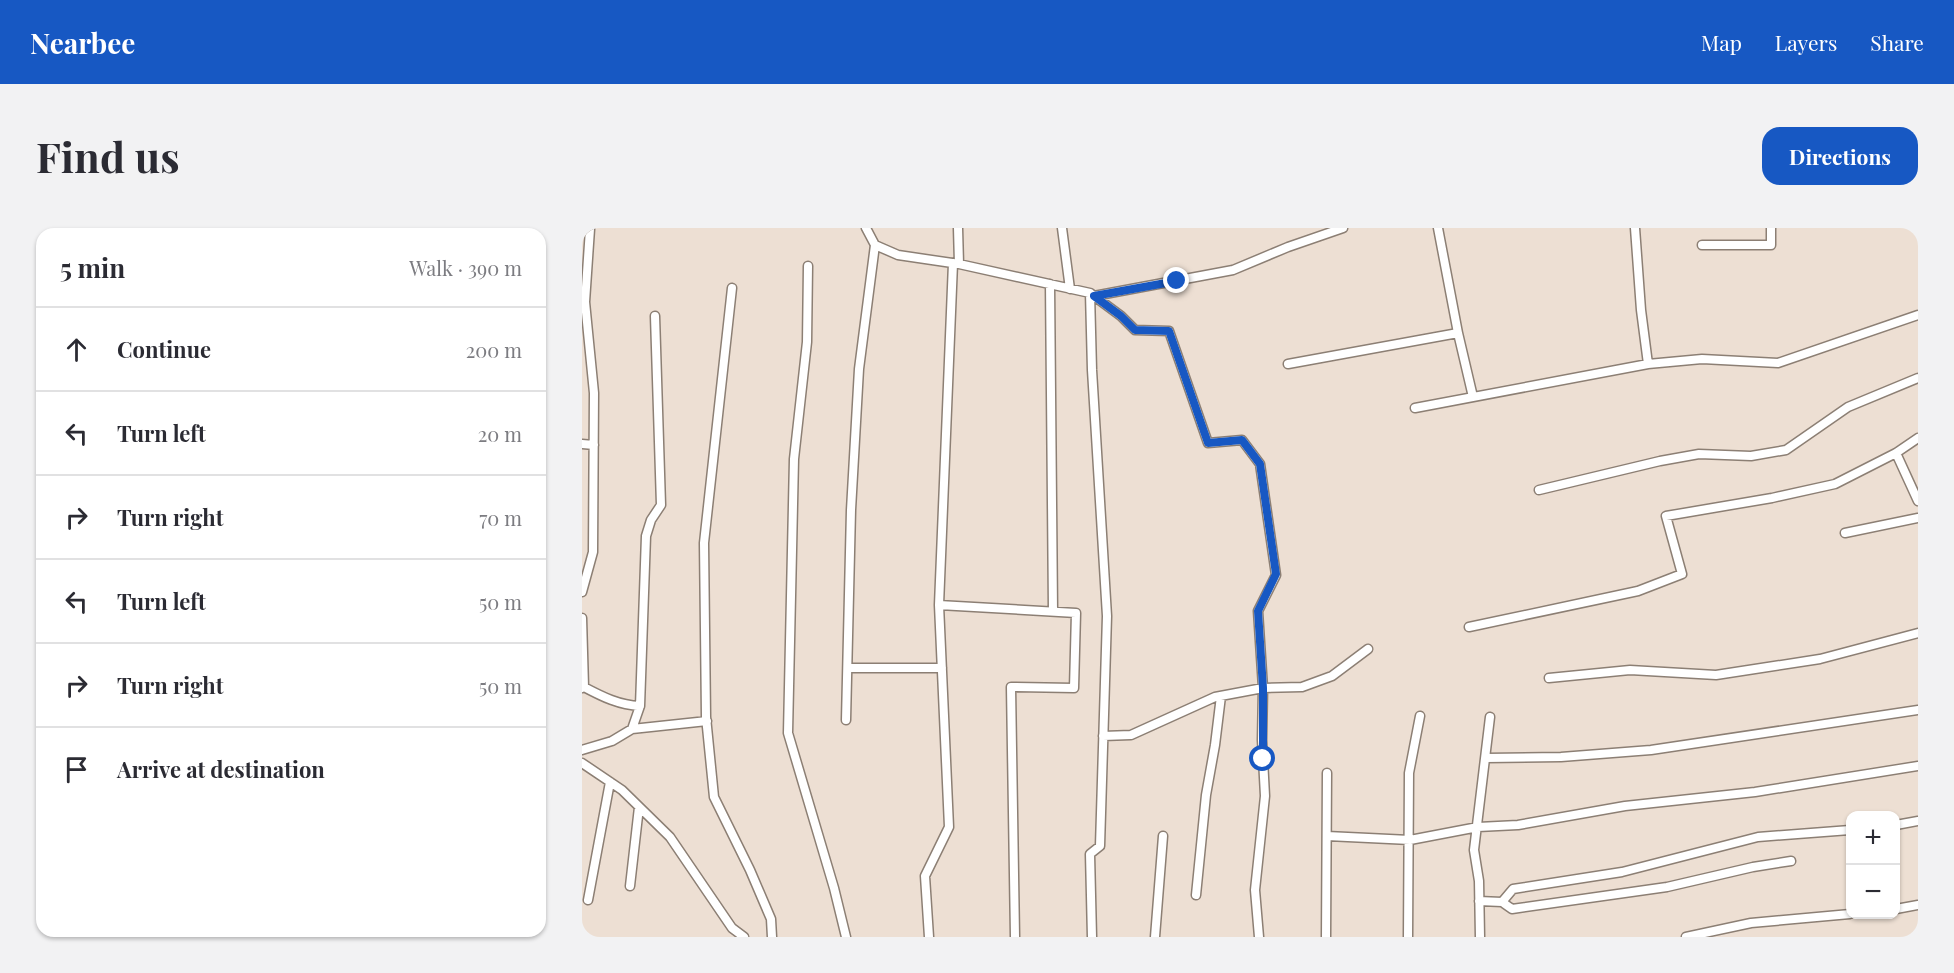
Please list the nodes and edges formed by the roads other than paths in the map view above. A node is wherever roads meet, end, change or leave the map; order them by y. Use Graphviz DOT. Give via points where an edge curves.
graph roads {
  1 [pos="866,228"];
  2 [pos="958,228"];
  3 [pos="1062,228"];
  4 [pos="1343,228"];
  5 [pos="1438,228"];
  6 [pos="1635,228"];
  7 [pos="1771,228"];
  8 [pos="590,229"];
  9 [pos="1702,244"];
  10 [pos="875,245"];
  11 [pos="956,263"];
  12 [pos="808,266"];
  13 [pos="1050,284"];
  14 [pos="732,288"];
  15 [pos="1070,289"];
  16 [pos="1092,295"];
  17 [pos="1918,315"];
  18 [pos="655,316"];
  19 [pos="584,319"];
  20 [pos="1458,333"];
  21 [pos="1288,364"];
  22 [pos="1648,364"];
  23 [pos="1918,378"];
  24 [pos="1473,397"];
  25 [pos="1414,408"];
  26 [pos="1918,438"];
  27 [pos="582,444"];
  28 [pos="594,445"];
  29 [pos="1896,453"];
  30 [pos="1539,490"];
  31 [pos="1918,501"];
  32 [pos="582,518"];
  33 [pos="1918,518"];
  34 [pos="593,519"];
  35 [pos="1845,533"];
  36 [pos="582,592"];
  37 [pos="939,604"];
  38 [pos="1053,611"];
  39 [pos="582,618"];
  40 [pos="1469,627"];
  41 [pos="1918,633"];
  42 [pos="1368,649"];
  43 [pos="848,668"];
  44 [pos="942,668"];
  45 [pos="1549,678"];
  46 [pos="583,688"];
  47 [pos="1263,688"];
  48 [pos="1221,696"];
  49 [pos="640,706"];
  50 [pos="1918,710"];
  51 [pos="1420,716"];
  52 [pos="1490,717"];
  53 [pos="846,720"];
  54 [pos="706,721"];
  55 [pos="632,729"];
  56 [pos="1103,736"];
  57 [pos="582,750"];
  58 [pos="1486,758"];
  59 [pos="582,763"];
  60 [pos="1918,766"];
  61 [pos="1327,772"];
  62 [pos="610,782"];
  63 [pos="639,807"];
  64 [pos="1918,821"];
  65 [pos="1900,824"];
  66 [pos="1478,827"];
  67 [pos="1846,830"];
  68 [pos="1163,836"];
  69 [pos="1327,836"];
  70 [pos="1410,840"];
  71 [pos="1791,861"];
  72 [pos="630,886"];
  73 [pos="1196,895"];
  74 [pos="588,900"];
  75 [pos="1479,901"];
  76 [pos="1502,902"];
  77 [pos="1918,905"];
  78 [pos="1900,908"];
  79 [pos="1846,914"];
  80 [pos="744,937"];
  81 [pos="772,937"];
  82 [pos="846,937"];
  83 [pos="929,937"];
  84 [pos="1015,937"];
  85 [pos="1092,937"];
  86 [pos="1155,937"];
  87 [pos="1259,937"];
  88 [pos="1326,937"];
  89 [pos="1408,937"];
  90 [pos="1480,937"];
  91 [pos="1686,937"];
  1 -- 10 [label="street"];
  2 -- 11 [label="street"];
  3 -- 15 [label="street"];
  4 -- 16 [label="street" via="1233,270"];
  5 -- 20 [label="street"];
  6 -- 22 [label="street"];
  7 -- 9 [label="street" via="1771,245"];
  8 -- 19 [label="street"];
  10 -- 11 [label="street" via="898,255"];
  10 -- 43 [label="street" via="859,369"];
  11 -- 13 [label="street"];
  11 -- 37 [label="street"];
  12 -- 82 [label="street" via="807,342 794,459 788,733"];
  13 -- 15 [label="street"];
  13 -- 38 [label="street"];
  14 -- 54 [label="street" via="704,543"];
  15 -- 16 [label="street"];
  16 -- 47 [label="street" via="1135,330 1169,331 1208,443 1242,440 1260,464 1276,574 1258,611"];
  16 -- 56 [label="street" via="1092,370 1107,616"];
  17 -- 22 [label="street" via="1778,363 1701,359"];
  18 -- 49 [label="street" via="661,505 646,536"];
  19 -- 28 [label="street" via="594,393"];
  20 -- 21 [label="street"];
  20 -- 24 [label="street"];
  22 -- 24 [label="street"];
  23 -- 30 [label="street" via="1848,407 1786,450 1751,456 1699,454"];
  24 -- 25 [label="street"];
  26 -- 29 [label="street"];
  27 -- 28 [label="street"];
  28 -- 34 [label="street"];
  29 -- 31 [label="street"];
  29 -- 40 [label="street" via="1835,484 1666,516 1682,574 1638,591"];
  32 -- 34 [label="street"];
  33 -- 35 [label="street"];
  34 -- 36 [label="street" via="593,552"];
  37 -- 38 [label="street"];
  37 -- 44 [label="street"];
  38 -- 84 [label="street" via="1076,613 1074,688 1011,687"];
  39 -- 46 [label="street"];
  41 -- 45 [label="street" via="1820,659 1716,675 1630,670"];
  42 -- 47 [label="street" via="1332,676 1302,687"];
  43 -- 44 [label="street"];
  43 -- 53 [label="street"];
  44 -- 83 [label="street" via="949,827 926,876"];
  46 -- 49 [label="street" via="624,705"];
  47 -- 48 [label="street"];
  47 -- 87 [label="street" via="1265,796 1255,890"];
  48 -- 56 [label="street" via="1131,735"];
  48 -- 73 [label="street"];
  49 -- 55 [label="street"];
  50 -- 58 [label="street" via="1651,750"];
  51 -- 70 [label="street" via="1409,773"];
  52 -- 58 [label="street"];
  54 -- 55 [label="street"];
  54 -- 81 [label="street" via="714,797 771,919"];
  55 -- 57 [label="street" via="612,741"];
  56 -- 85 [label="street" via="1101,846 1090,854"];
  58 -- 66 [label="street"];
  59 -- 62 [label="street"];
  60 -- 66 [label="street" via="1755,792 1625,806 1518,825"];
  61 -- 69 [label="street"];
  62 -- 63 [label="street"];
  62 -- 74 [label="street"];
  63 -- 72 [label="street"];
  63 -- 80 [label="street" via="670,837 732,928"];
  64 -- 65 [label="street"];
  66 -- 70 [label="street"];
  66 -- 75 [label="street" via="1474,849"];
  67 -- 76 [label="street" via="1758,837 1622,872 1513,890"];
  68 -- 86 [label="street"];
  69 -- 70 [label="street"];
  69 -- 88 [label="street"];
  70 -- 89 [label="street"];
  71 -- 76 [label="street" via="1667,887 1512,909"];
  75 -- 76 [label="street"];
  75 -- 90 [label="street"];
  77 -- 78 [label="street"];
  79 -- 91 [label="street" via="1751,923"];
}
